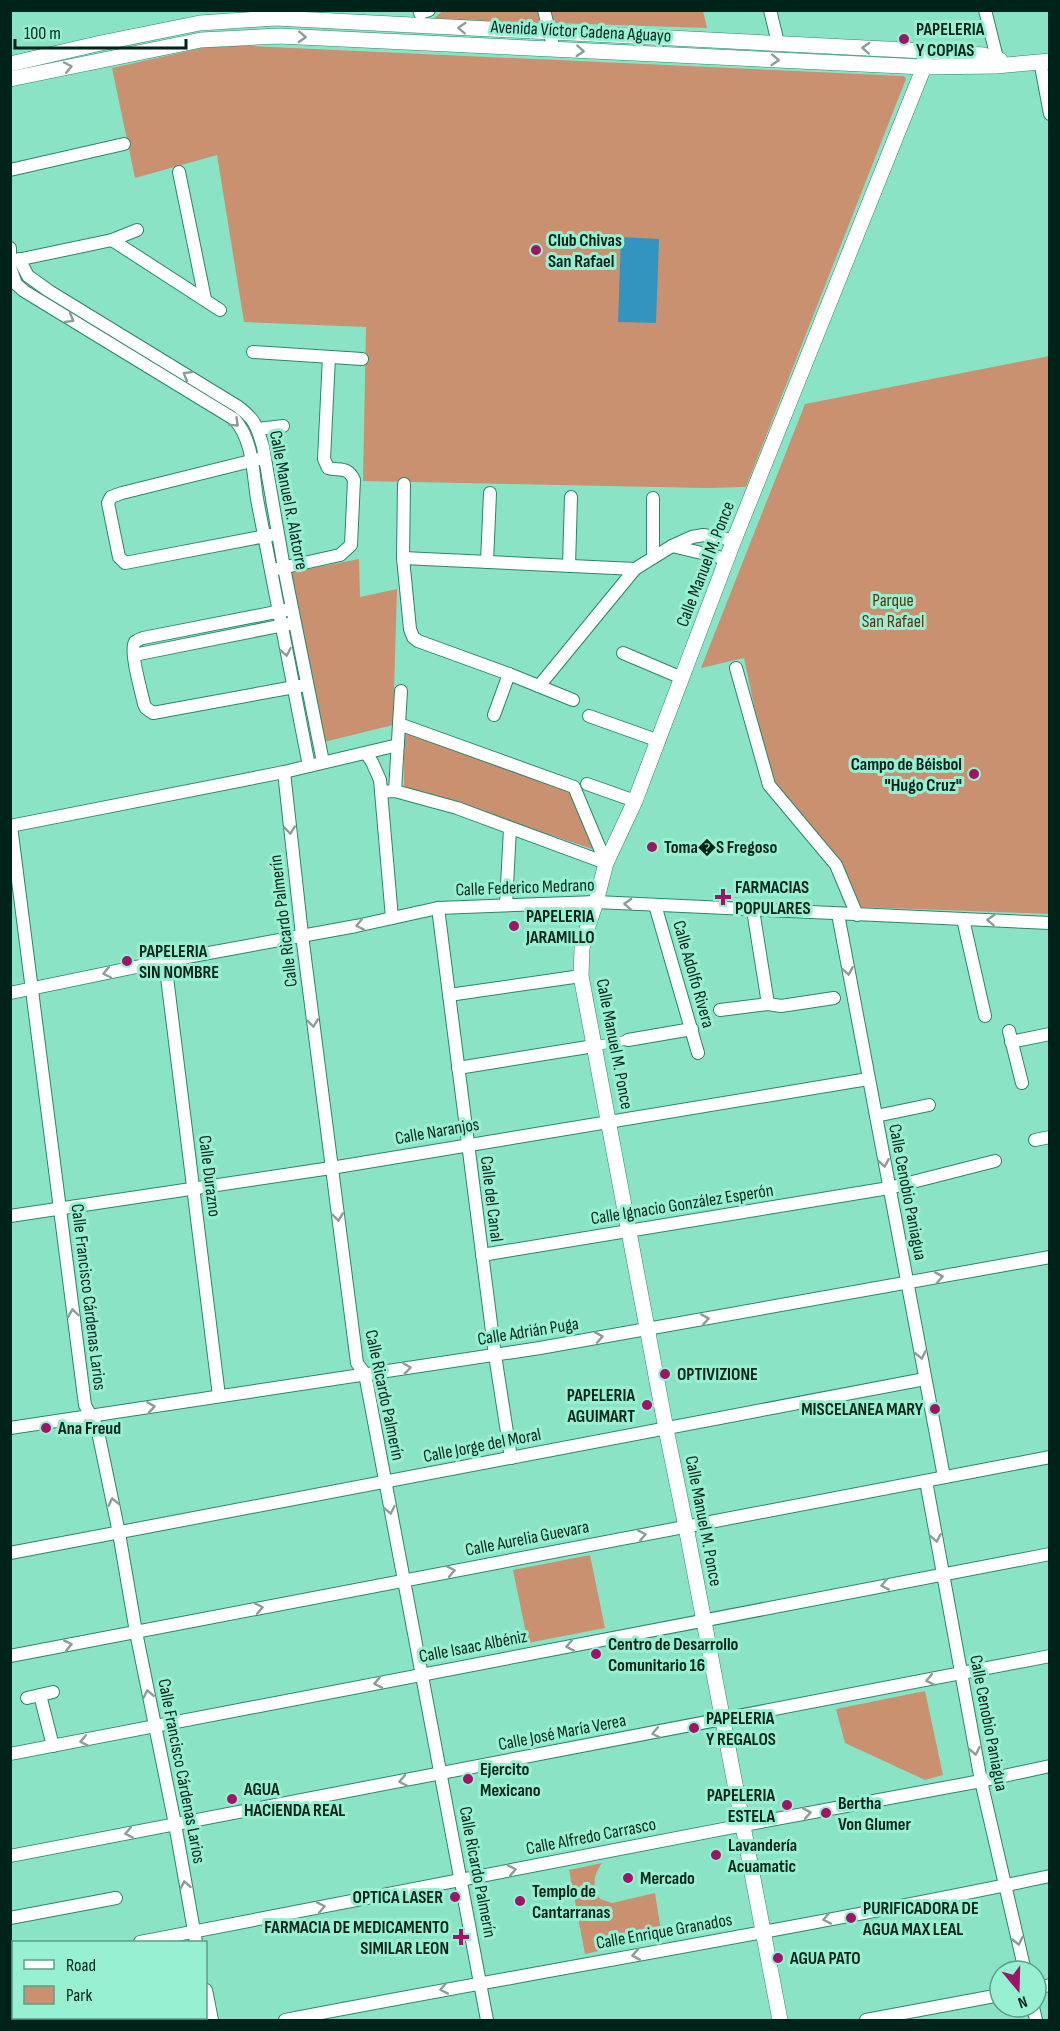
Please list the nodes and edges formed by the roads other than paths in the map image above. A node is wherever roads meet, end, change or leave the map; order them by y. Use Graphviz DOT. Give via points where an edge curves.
graph roads {
  1 [pos="544,10"];
  2 [pos="770,10"];
  3 [pos="985,10"];
  4 [pos="274,14"];
  5 [pos="550,33"];
  6 [pos="279,36"];
  7 [pos="778,43"];
  8 [pos="554,50"];
  9 [pos="925,51"];
  10 [pos="1045,61"];
  11 [pos="1001,63"];
  12 [pos="10,64"];
  13 [pos="924,67"];
  14 [pos="10,79"];
  15 [pos="1050,114"];
  16 [pos="124,144"];
  17 [pos="10,170"];
  18 [pos="179,172"];
  19 [pos="137,230"];
  20 [pos="112,240"];
  21 [pos="12,258"];
  22 [pos="48,291"];
  23 [pos="205,299"];
  24 [pos="41,302"];
  25 [pos="220,310"];
  26 [pos="253,352"];
  27 [pos="329,357"];
  28 [pos="362,359"];
  29 [pos="283,426"];
  30 [pos="258,429"];
  31 [pos="265,458"];
  32 [pos="251,461"];
  33 [pos="404,484"];
  34 [pos="490,493"];
  35 [pos="571,497"];
  36 [pos="653,498"];
  37 [pos="278,533"];
  38 [pos="264,536"];
  39 [pos="734,540"];
  40 [pos="672,546"];
  41 [pos="653,557"];
  42 [pos="403,558"];
  43 [pos="727,559"];
  44 [pos="487,562"];
  45 [pos="569,566"];
  46 [pos="277,569"];
  47 [pos="635,570"];
  48 [pos="292,609"];
  49 [pos="278,612"];
  50 [pos="295,623"];
  51 [pos="281,626"];
  52 [pos="623,653"];
  53 [pos="134,655"];
  54 [pos="736,668"];
  55 [pos="509,674"];
  56 [pos="682,678"];
  57 [pos="307,685"];
  58 [pos="539,686"];
  59 [pos="293,688"];
  60 [pos="401,690"];
  61 [pos="573,700"];
  62 [pos="494,715"];
  63 [pos="589,716"];
  64 [pos="399,724"];
  65 [pos="659,741"];
  66 [pos="398,746"];
  67 [pos="366,753"];
  68 [pos="323,762"];
  69 [pos="309,766"];
  70 [pos="284,772"];
  71 [pos="587,784"];
  72 [pos="394,791"];
  73 [pos="381,792"];
  74 [pos="635,801"];
  75 [pos="11,826"];
  76 [pos="510,828"];
  77 [pos="606,863"];
  78 [pos="596,902"];
  79 [pos="506,905"];
  80 [pos="655,905"];
  81 [pos="438,908"];
  82 [pos="753,910"];
  83 [pos="838,914"];
  84 [pos="857,915"];
  85 [pos="392,918"];
  86 [pos="963,919"];
  87 [pos="1050,923"];
  88 [pos="302,936"];
  89 [pos="165,961"];
  90 [pos="581,976"];
  91 [pos="32,989"];
  92 [pos="10,993"];
  93 [pos="449,995"];
  94 [pos="834,998"];
  95 [pos="768,1004"];
  96 [pos="720,1010"];
  97 [pos="984,1016"];
  98 [pos="692,1029"];
  99 [pos="1050,1034"];
  100 [pos="628,1040"];
  101 [pos="594,1046"];
  102 [pos="698,1053"];
  103 [pos="458,1068"];
  104 [pos="868,1079"];
  105 [pos="1022,1083"];
  106 [pos="929,1105"];
  107 [pos="876,1116"];
  108 [pos="610,1122"];
  109 [pos="1050,1137"];
  110 [pos="1035,1140"];
  111 [pos="467,1144"];
  112 [pos="995,1161"];
  113 [pos="331,1168"];
  114 [pos="194,1188"];
  115 [pos="889,1188"];
  116 [pos="60,1208"];
  117 [pos="10,1216"];
  118 [pos="630,1231"];
  119 [pos="482,1255"];
  120 [pos="1050,1257"];
  121 [pos="907,1283"];
  122 [pos="648,1329"];
  123 [pos="495,1355"];
  124 [pos="365,1374"];
  125 [pos="925,1379"];
  126 [pos="219,1396"];
  127 [pos="91,1416"];
  128 [pos="10,1428"];
  129 [pos="666,1429"];
  130 [pos="1050,1457"];
  131 [pos="511,1458"];
  132 [pos="944,1477"];
  133 [pos="926,1481"];
  134 [pos="385,1482"];
  135 [pos="686,1527"];
  136 [pos="119,1533"];
  137 [pos="10,1553"];
  138 [pos="1050,1554"];
  139 [pos="943,1575"];
  140 [pos="404,1580"];
  141 [pos="704,1620"];
  142 [pos="136,1632"];
  143 [pos="10,1656"];
  144 [pos="1050,1656"];
  145 [pos="422,1674"];
  146 [pos="960,1674"];
  147 [pos="27,1698"];
  148 [pos="723,1720"];
  149 [pos="155,1727"];
  150 [pos="53,1746"];
  151 [pos="10,1754"];
  152 [pos="1050,1766"];
  153 [pos="441,1774"];
  154 [pos="981,1781"];
  155 [pos="175,1824"];
  156 [pos="744,1825"];
  157 [pos="10,1856"];
  158 [pos="1050,1876"];
  159 [pos="462,1880"];
  160 [pos="1006,1885"];
  161 [pos="116,1898"];
  162 [pos="10,1918"];
  163 [pos="764,1932"];
  164 [pos="194,1937"];
  165 [pos="151,1941"];
  166 [pos="1022,1959"];
  167 [pos="480,1982"];
  168 [pos="207,1995"];
  169 [pos="988,1997"];
  170 [pos="212,2020"];
  171 [pos="285,2020"];
  172 [pos="487,2020"];
  173 [pos="780,2020"];
  174 [pos="866,2020"];
  1 -- 5 [label="street"];
  2 -- 7 [label="street"];
  3 -- 11 [label="street"];
  5 -- 4 [label="street, Avenida Víctor Cadena Aguayo, one-way"];
  4 -- 6 [label="street"];
  4 -- 12 [label="street, Avenida Víctor Cadena Aguayo" via="200,23"];
  5 -- 7 [label="street, Avenida Víctor Cadena Aguayo"];
  5 -- 8 [label="street"];
  6 -- 8 [label="street, Avenida Víctor Cadena Aguayo, one-way"];
  14 -- 6 [label="street, Avenida Víctor Cadena Aguayo, one-way" via="201,40"];
  9 -- 7 [label="street, Avenida Víctor Cadena Aguayo, one-way"];
  8 -- 13 [label="street, Avenida Víctor Cadena Aguayo, one-way"];
  9 -- 11 [label="street, Avenida Víctor Cadena Aguayo" via="983,55"];
  9 -- 13 [label="street, Calle Manuel M. Ponce"];
  10 -- 11 [label="street, Avenida Víctor Cadena Aguayo"];
  10 -- 15 [label="street"];
  11 -- 13 [label="street, Avenida Víctor Cadena Aguayo"];
  13 -- 39 [label="street, Calle Manuel M. Ponce"];
  16 -- 17 [label="street"];
  18 -- 23 [label="street"];
  19 -- 20 [label="street"];
  20 -- 21 [label="street"];
  20 -- 23 [label="street"];
  21 -- 22 [label="street, Calle Manuel R. Alatorre"];
  21 -- 24 [label="street, Calle Manuel R. Alatorre" via="14,281"];
  22 -- 24 [label="street"];
  30 -- 22 [label="street, Calle Manuel R. Alatorre, one-way" via="237,406"];
  23 -- 25 [label="street"];
  24 -- 32 [label="street, Calle Manuel R. Alatorre, one-way" via="234,419 243,429"];
  26 -- 27 [label="street"];
  27 -- 28 [label="street"];
  27 -- 46 [label="street" via="324,459 328,468 345,469 354,480 351,545 340,555"];
  29 -- 30 [label="street"];
  30 -- 31 [label="street, Calle Manuel R. Alatorre"];
  31 -- 32 [label="street"];
  31 -- 37 [label="street, Calle Manuel R. Alatorre"];
  32 -- 38 [label="street, Calle Manuel R. Alatorre"];
  32 -- 38 [label="street" via="122,493 111,497 108,503 119,557 125,563"];
  33 -- 42 [label="street"];
  34 -- 44 [label="street"];
  35 -- 45 [label="street"];
  36 -- 41 [label="street"];
  37 -- 38 [label="street"];
  37 -- 46 [label="street, Calle Manuel R. Alatorre"];
  38 -- 46 [label="street, Calle Manuel R. Alatorre"];
  39 -- 40 [label="street" via="703,535"];
  39 -- 43 [label="street, Calle Manuel M. Ponce"];
  40 -- 41 [label="street"];
  40 -- 43 [label="street"];
  41 -- 47 [label="street"];
  42 -- 44 [label="street"];
  42 -- 55 [label="street" via="410,629 415,639"];
  43 -- 56 [label="street, Calle Manuel M. Ponce"];
  44 -- 45 [label="street"];
  45 -- 47 [label="street"];
  46 -- 48 [label="street, Calle Manuel R. Alatorre"];
  46 -- 49 [label="street, Calle Manuel R. Alatorre"];
  47 -- 58 [label="street"];
  48 -- 49 [label="street"];
  48 -- 50 [label="street, Calle Manuel R. Alatorre"];
  49 -- 51 [label="street, Calle Manuel R. Alatorre"];
  49 -- 53 [label="street" via="143,638 135,642"];
  50 -- 51 [label="street"];
  50 -- 57 [label="street, Calle Manuel R. Alatorre"];
  51 -- 53 [label="street"];
  51 -- 59 [label="street, Calle Manuel R. Alatorre, one-way"];
  52 -- 56 [label="street"];
  53 -- 59 [label="street" via="144,704 153,713"];
  54 -- 84 [label="street" via="769,785 836,865"];
  55 -- 58 [label="street"];
  55 -- 62 [label="street"];
  56 -- 65 [label="street, Calle Manuel M. Ponce"];
  57 -- 59 [label="street"];
  57 -- 68 [label="street, Calle Manuel R. Alatorre"];
  58 -- 61 [label="street"];
  59 -- 69 [label="street, Calle Manuel R. Alatorre"];
  60 -- 64 [label="street"];
  63 -- 65 [label="street"];
  64 -- 66 [label="street"];
  64 -- 77 [label="street" via="574,787"];
  65 -- 74 [label="street, Calle Manuel M. Ponce"];
  66 -- 67 [label="street"];
  66 -- 72 [label="street"];
  67 -- 68 [label="street"];
  67 -- 73 [label="street" via="377,771"];
  68 -- 69 [label="street"];
  69 -- 70 [label="street"];
  70 -- 75 [label="street"];
  70 -- 88 [label="street, Calle Ricardo Palmerín, one-way"];
  71 -- 74 [label="street"];
  72 -- 73 [label="street"];
  72 -- 76 [label="street"];
  73 -- 85 [label="street"];
  74 -- 77 [label="street, Calle Manuel M. Ponce"];
  75 -- 91 [label="street, Calle Francisco Cárdenas Larios"];
  76 -- 77 [label="street"];
  76 -- 79 [label="street"];
  77 -- 78 [label="street, Calle Manuel M. Ponce"];
  78 -- 79 [label="street, Calle Federico Medrano"];
  80 -- 78 [label="street, Calle Federico Medrano, one-way"];
  78 -- 90 [label="street, Calle Manuel M. Ponce" via="582,948"];
  79 -- 81 [label="street, Calle Federico Medrano"];
  80 -- 82 [label="street, Calle Federico Medrano"];
  80 -- 98 [label="street, Calle Adolfo Rivera"];
  81 -- 85 [label="street, Calle Federico Medrano"];
  81 -- 93 [label="street, Calle del Canal"];
  82 -- 83 [label="street, Calle Federico Medrano"];
  82 -- 95 [label="street"];
  83 -- 84 [label="street, Calle Federico Medrano"];
  83 -- 104 [label="street, Calle Cenobio Paniagua, one-way"];
  84 -- 86 [label="street, Calle Federico Medrano"];
  85 -- 88 [label="street, Calle Federico Medrano, one-way"];
  87 -- 86 [label="street, Calle Federico Medrano, one-way"];
  86 -- 97 [label="street"];
  88 -- 89 [label="street, Calle Federico Medrano"];
  88 -- 113 [label="street, Calle Ricardo Palmerín, one-way"];
  89 -- 91 [label="street, Calle Federico Medrano, one-way"];
  89 -- 114 [label="street, Calle Durazno"];
  90 -- 93 [label="street"];
  90 -- 101 [label="street, Calle Manuel M. Ponce"];
  91 -- 92 [label="street, Calle Federico Medrano"];
  91 -- 116 [label="street, Calle Francisco Cárdenas Larios"];
  93 -- 103 [label="street, Calle del Canal"];
  94 -- 95 [label="street" via="781,1006"];
  95 -- 96 [label="street"];
  98 -- 100 [label="street"];
  98 -- 102 [label="street, Calle Adolfo Rivera"];
  99 -- 105 [label="street" via="1010,1036"];
  100 -- 101 [label="street"];
  101 -- 103 [label="street"];
  101 -- 108 [label="street, Calle Manuel M. Ponce"];
  103 -- 111 [label="street, Calle del Canal"];
  104 -- 107 [label="street, Calle Cenobio Paniagua"];
  104 -- 108 [label="street, Calle Naranjos"];
  106 -- 107 [label="street"];
  107 -- 115 [label="street, Calle Cenobio Paniagua, one-way"];
  108 -- 111 [label="street, Calle Naranjos"];
  108 -- 118 [label="street, Calle Manuel M. Ponce"];
  109 -- 110 [label="street"];
  111 -- 113 [label="street, Calle Naranjos"];
  111 -- 119 [label="street, Calle del Canal"];
  112 -- 115 [label="street, Calle Ignacio González Esperón"];
  113 -- 114 [label="street, Calle Naranjos"];
  113 -- 124 [label="street, Calle Ricardo Palmerín, one-way" via="357,1363"];
  114 -- 116 [label="street, Calle Naranjos"];
  114 -- 126 [label="street, Calle Durazno"];
  115 -- 118 [label="street, Calle Ignacio González Esperón"];
  115 -- 121 [label="street, Calle Cenobio Paniagua"];
  116 -- 117 [label="street, Calle Naranjos"];
  127 -- 116 [label="street, Calle Francisco Cárdenas Larios, one-way" via="85,1406"];
  118 -- 119 [label="street, Calle Ignacio González Esperón"];
  118 -- 122 [label="street, Calle Manuel M. Ponce"];
  119 -- 123 [label="street, Calle del Canal"];
  121 -- 120 [label="street, Calle Adrián Puga, one-way"];
  122 -- 121 [label="street, Calle Adrián Puga, one-way"];
  121 -- 125 [label="street, Calle Cenobio Paniagua, one-way"];
  123 -- 122 [label="street, Calle Adrián Puga, one-way"];
  122 -- 129 [label="street, Calle Manuel M. Ponce"];
  124 -- 123 [label="street, Calle Adrián Puga, one-way"];
  123 -- 131 [label="street, Calle del Canal"];
  124 -- 126 [label="street, Calle Adrián Puga"];
  124 -- 134 [label="street, Calle Ricardo Palmerín"];
  125 -- 129 [label="street, Calle Jorge del Moral"];
  125 -- 132 [label="street, Calle Cenobio Paniagua"];
  127 -- 126 [label="street, Calle Adrián Puga, one-way"];
  127 -- 128 [label="street, Calle Adrián Puga"];
  136 -- 127 [label="street, Calle Francisco Cárdenas Larios, one-way" via="98,1427"];
  129 -- 131 [label="street, Calle Jorge del Moral"];
  129 -- 135 [label="street, Calle Manuel M. Ponce"];
  130 -- 132 [label="street, Calle Aurelia Guevara"];
  131 -- 134 [label="street, Calle Jorge del Moral"];
  132 -- 133 [label="street, Calle Aurelia Guevara"];
  133 -- 135 [label="street, Calle Aurelia Guevara"];
  133 -- 139 [label="street, Calle Cenobio Paniagua, one-way"];
  134 -- 136 [label="street, Calle Jorge del Moral"];
  134 -- 140 [label="street, Calle Ricardo Palmerín, one-way"];
  140 -- 135 [label="street, Calle Aurelia Guevara, one-way"];
  135 -- 141 [label="street, Calle Manuel M. Ponce"];
  136 -- 137 [label="street, Calle Jorge del Moral"];
  136 -- 142 [label="street, Calle Francisco Cárdenas Larios"];
  138 -- 139 [label="street, Calle Isaac Albéniz"];
  139 -- 141 [label="street, Calle Isaac Albéniz, one-way"];
  139 -- 146 [label="street, Calle Cenobio Paniagua"];
  142 -- 140 [label="street, Calle Aurelia Guevara, one-way"];
  140 -- 145 [label="street, Calle Ricardo Palmerín"];
  141 -- 145 [label="street, Calle Isaac Albéniz, one-way"];
  141 -- 148 [label="street, Calle Manuel M. Ponce"];
  143 -- 142 [label="street, Calle Aurelia Guevara, one-way"];
  149 -- 142 [label="street, Calle Francisco Cárdenas Larios, one-way"];
  144 -- 146 [label="street, Calle José María Verea"];
  145 -- 149 [label="street, Calle Isaac Albéniz, one-way"];
  145 -- 153 [label="street, Calle Ricardo Palmerín"];
  146 -- 148 [label="street, Calle José María Verea, one-way"];
  146 -- 154 [label="street, Calle Cenobio Paniagua, one-way"];
  147 -- 150 [label="street" via="46,1694"];
  148 -- 153 [label="street, Calle José María Verea, one-way"];
  148 -- 156 [label="street, Calle Manuel M. Ponce"];
  149 -- 150 [label="street, Calle Isaac Albéniz, one-way"];
  149 -- 155 [label="street, Calle Francisco Cárdenas Larios"];
  150 -- 151 [label="street, Calle Isaac Albéniz"];
  152 -- 154 [label="street, Calle Alfredo Carrasco"];
  153 -- 155 [label="street, Calle José María Verea, one-way"];
  153 -- 159 [label="street, Calle Ricardo Palmerín"];
  156 -- 154 [label="street, Calle Alfredo Carrasco, one-way"];
  154 -- 160 [label="street, Calle Cenobio Paniagua"];
  155 -- 157 [label="street, Calle José María Verea, one-way"];
  164 -- 155 [label="street, Calle Francisco Cárdenas Larios, one-way"];
  159 -- 156 [label="street, Calle Alfredo Carrasco, one-way"];
  156 -- 163 [label="street, Calle Manuel M. Ponce"];
  158 -- 160 [label="street, Calle Enrique Granados"];
  164 -- 159 [label="street, Calle Alfredo Carrasco, one-way"];
  159 -- 167 [label="street, Calle Ricardo Palmerín"];
  160 -- 163 [label="street, Calle Enrique Granados, one-way"];
  160 -- 166 [label="street, Calle Cenobio Paniagua, one-way"];
  161 -- 162 [label="street"];
  163 -- 167 [label="street, Calle Enrique Granados, one-way"];
  163 -- 173 [label="street, Calle Manuel M. Ponce"];
  164 -- 165 [label="street, Calle Alfredo Carrasco"];
  167 -- 171 [label="street, Calle Enrique Granados, one-way"];
  167 -- 172 [label="street, Calle Ricardo Palmerín"];
  168 -- 170 [label="street"];
  169 -- 174 [label="street"];
}
